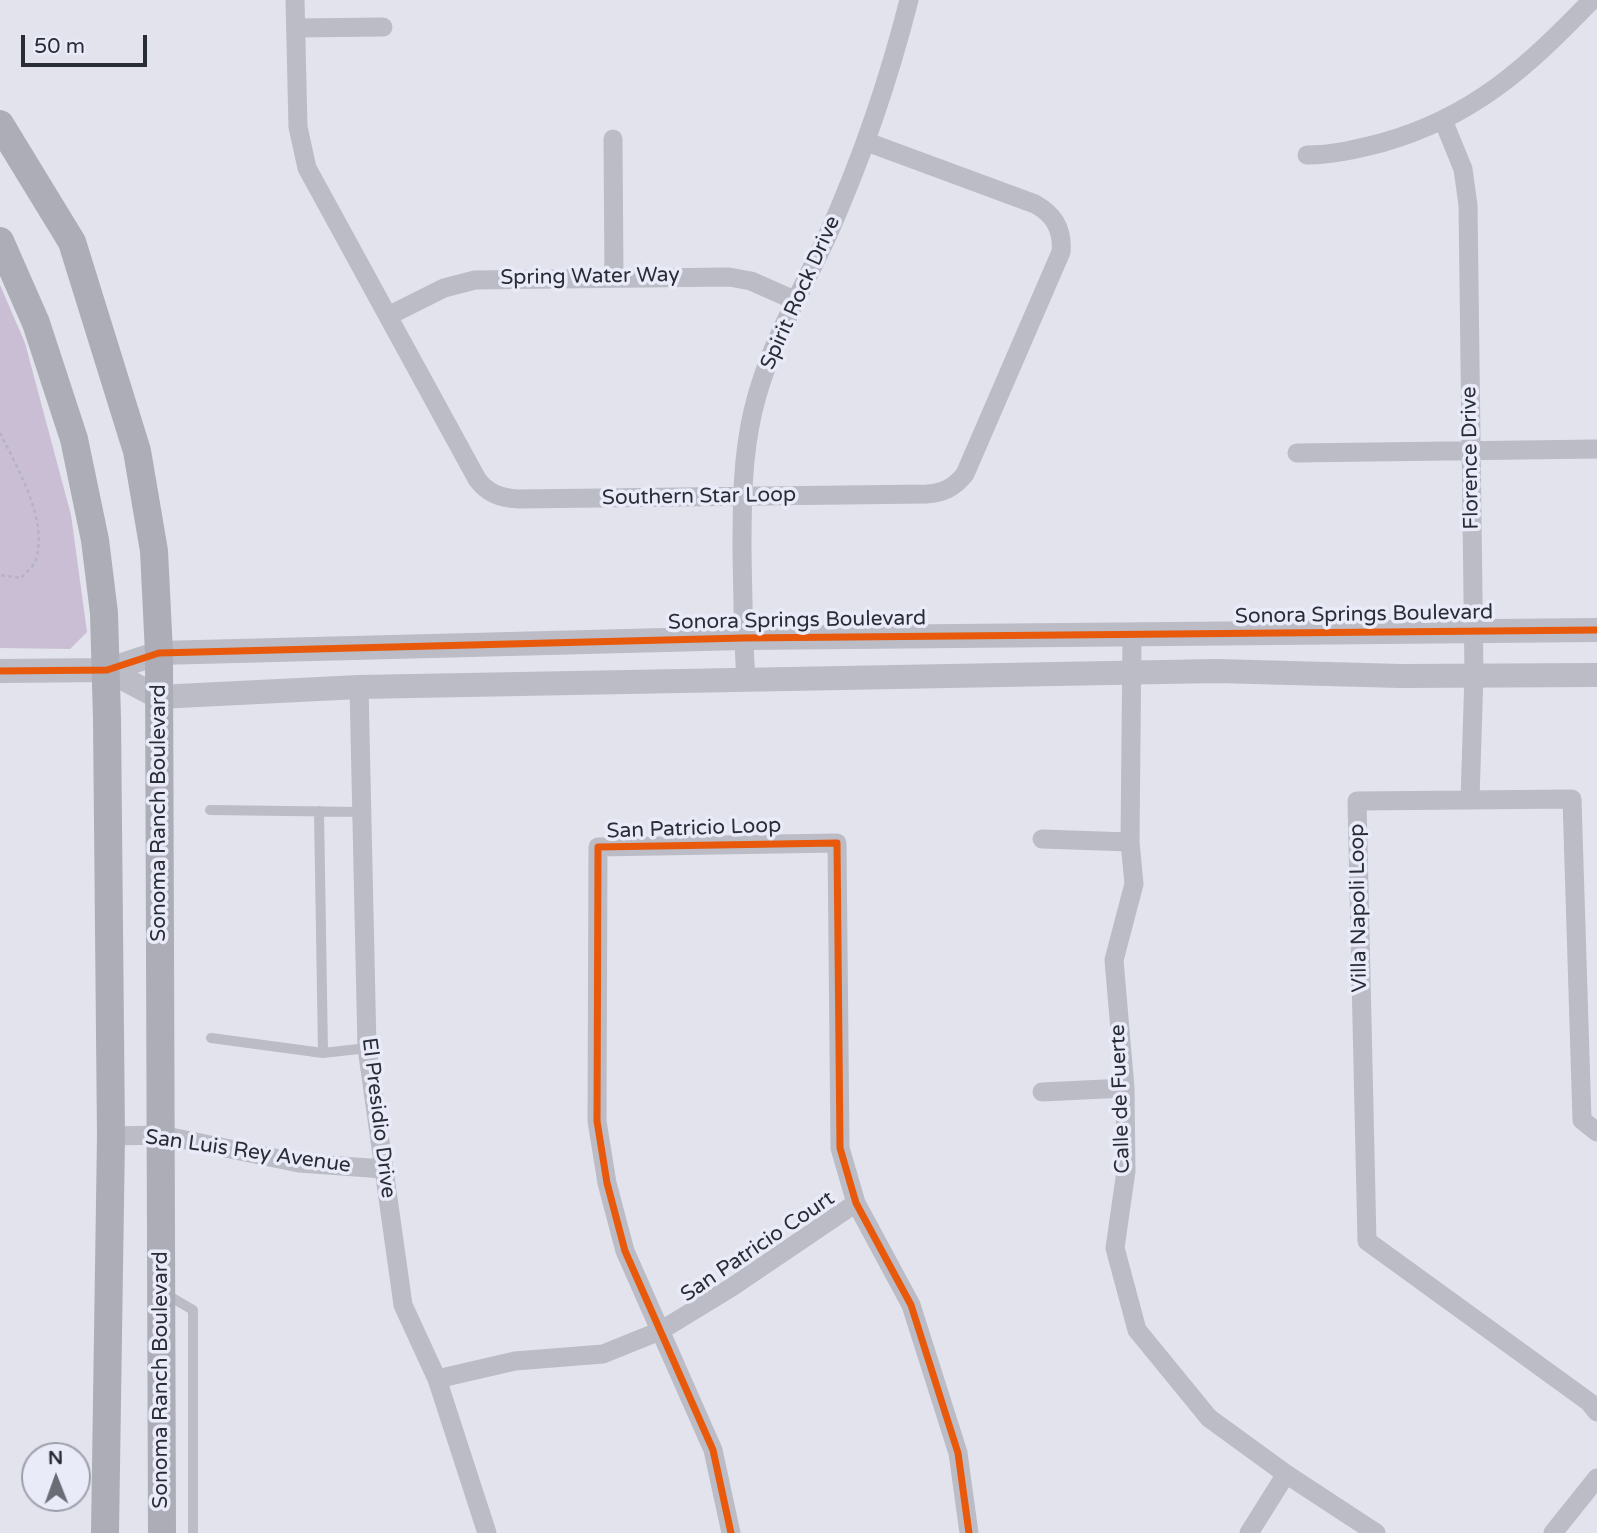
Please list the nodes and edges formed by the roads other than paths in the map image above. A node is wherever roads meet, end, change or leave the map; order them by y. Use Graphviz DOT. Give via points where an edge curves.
graph roads {
  1 [pos="295,0"];
  2 [pos="909,0"];
  3 [pos="1592,0"];
  4 [pos="383,27"];
  5 [pos="296,28"];
  6 [pos="1443,120"];
  7 [pos="0,124"];
  8 [pos="613,139"];
  9 [pos="866,142"];
  10 [pos="1307,155"];
  11 [pos="0,241"];
  12 [pos="614,277"];
  13 [pos="794,300"];
  14 [pos="388,316"];
  15 [pos="1597,449"];
  16 [pos="1471,450"];
  17 [pos="1297,453"];
  18 [pos="742,497"];
  19 [pos="1597,630"];
  20 [pos="1473,631"];
  21 [pos="1132,635"];
  22 [pos="743,638"];
  23 [pos="159,653"];
  24 [pos="107,670"];
  25 [pos="0,671"];
  26 [pos="1132,673"];
  27 [pos="1474,674"];
  28 [pos="1597,675"];
  29 [pos="746,680"];
  30 [pos="359,687"];
  31 [pos="158,696"];
  32 [pos="1470,800"];
  33 [pos="210,810"];
  34 [pos="319,811"];
  35 [pos="362,812"];
  36 [pos="1042,839"];
  37 [pos="1130,842"];
  38 [pos="211,1038"];
  39 [pos="367,1048"];
  40 [pos="323,1053"];
  41 [pos="1125,1088"];
  42 [pos="1042,1092"];
  43 [pos="1597,1132"];
  44 [pos="160,1135"];
  45 [pos="111,1136"];
  46 [pos="384,1169"];
  47 [pos="856,1203"];
  48 [pos="161,1291"];
  49 [pos="660,1331"];
  50 [pos="437,1379"];
  51 [pos="1597,1412"];
  52 [pos="1286,1474"];
  53 [pos="1597,1478"];
  54 [pos="105,1533"];
  55 [pos="162,1533"];
  56 [pos="193,1533"];
  57 [pos="487,1533"];
  58 [pos="731,1533"];
  59 [pos="969,1533"];
  60 [pos="1249,1533"];
  61 [pos="1376,1533"];
  62 [pos="1553,1533"];
  1 -- 5 [label="street, Southern Star Loop"];
  2 -- 9 [label="street, Spirit Rock Drive"];
  3 -- 6 [label="street" via="1517,73"];
  4 -- 5 [label="street"];
  5 -- 14 [label="street, Southern Star Loop" via="302,155"];
  6 -- 10 [label="street" via="1370,146"];
  6 -- 16 [label="street, Florence Drive" via="1467,193"];
  7 -- 23 [label="main road, Sonoma Ranch Boulevard" via="72,242 136,451 154,551"];
  8 -- 12 [label="street"];
  9 -- 13 [label="street, Spirit Rock Drive" via="830,231"];
  9 -- 18 [label="street, Southern Star Loop" via="1042,208 1059,228 1061,252 965,474 956,484 926,494"];
  11 -- 24 [label="main road" via="43,342 81,467 99,567"];
  12 -- 13 [label="street, Spring Water Way" via="729,276"];
  12 -- 14 [label="street, Spring Water Way" via="475,280 444,288"];
  13 -- 18 [label="street, Spirit Rock Drive" via="755,401"];
  14 -- 18 [label="street, Southern Star Loop" via="477,479 494,495 518,499"];
  15 -- 16 [label="street"];
  16 -- 17 [label="street"];
  16 -- 20 [label="street, Florence Drive"];
  18 -- 22 [label="street, Spirit Rock Drive"];
  19 -- 20 [label="street, Sonora Springs Boulevard"];
  20 -- 21 [label="street, Sonora Springs Boulevard"];
  20 -- 27 [label="street, Florence Drive"];
  21 -- 22 [label="street, Sonora Springs Boulevard"];
  21 -- 26 [label="street, Calle de Fuerte"];
  22 -- 23 [label="street, Sonora Springs Boulevard"];
  22 -- 29 [label="street, Spirit Rock Drive"];
  23 -- 24 [label="street, Sonora Springs Boulevard"];
  23 -- 31 [label="main road, Sonoma Ranch Boulevard"];
  24 -- 25 [label="street, Sonora Springs Boulevard"];
  24 -- 31 [label="street, Sonora Springs Boulevard"];
  24 -- 45 [label="main road"];
  26 -- 27 [label="street, Sonora Springs Boulevard"];
  26 -- 29 [label="street, Sonora Springs Boulevard"];
  26 -- 37 [label="street, Calle de Fuerte"];
  27 -- 28 [label="street, Sonora Springs Boulevard"];
  27 -- 32 [label="street, Florence Drive"];
  29 -- 30 [label="street, Sonora Springs Boulevard"];
  30 -- 31 [label="street, Sonora Springs Boulevard"];
  30 -- 35 [label="street, El Presidio Drive"];
  31 -- 44 [label="main road, Sonoma Ranch Boulevard"];
  32 -- 43 [label="street, Villa Napoli Loop" via="1572,799 1582,1119"];
  32 -- 51 [label="street, Villa Napoli Loop" via="1357,801 1367,1241"];
  33 -- 34 [label="lane"];
  34 -- 35 [label="lane"];
  34 -- 40 [label="lane"];
  35 -- 39 [label="street, El Presidio Drive"];
  36 -- 37 [label="street"];
  37 -- 41 [label="street, Calle de Fuerte" via="1134,884 1114,960"];
  38 -- 40 [label="lane"];
  39 -- 40 [label="lane"];
  39 -- 46 [label="street, El Presidio Drive"];
  41 -- 42 [label="street"];
  41 -- 52 [label="street, Calle de Fuerte" via="1126,1171 1115,1248 1137,1330 1209,1418"];
  44 -- 45 [label="street, San Luis Rey Avenue"];
  44 -- 46 [label="street, San Luis Rey Avenue" via="299,1163"];
  44 -- 48 [label="main road, Sonoma Ranch Boulevard"];
  45 -- 54 [label="main road"];
  46 -- 50 [label="street, El Presidio Drive" via="403,1306"];
  47 -- 49 [label="street, San Patricio Court"];
  47 -- 49 [label="street, San Patricio Loop" via="840,1148 837,843 598,847 597,1121 625,1251"];
  47 -- 59 [label="street" via="911,1305 958,1453"];
  48 -- 55 [label="main road, Sonoma Ranch Boulevard"];
  48 -- 56 [label="lane" via="193,1310"];
  49 -- 50 [label="street, San Patricio Court" via="603,1354 515,1361"];
  49 -- 58 [label="street" via="713,1450"];
  50 -- 57 [label="street, El Presidio Drive"];
  52 -- 60 [label="street"];
  52 -- 61 [label="street, Calle de Fuerte"];
  53 -- 62 [label="street"];
}
